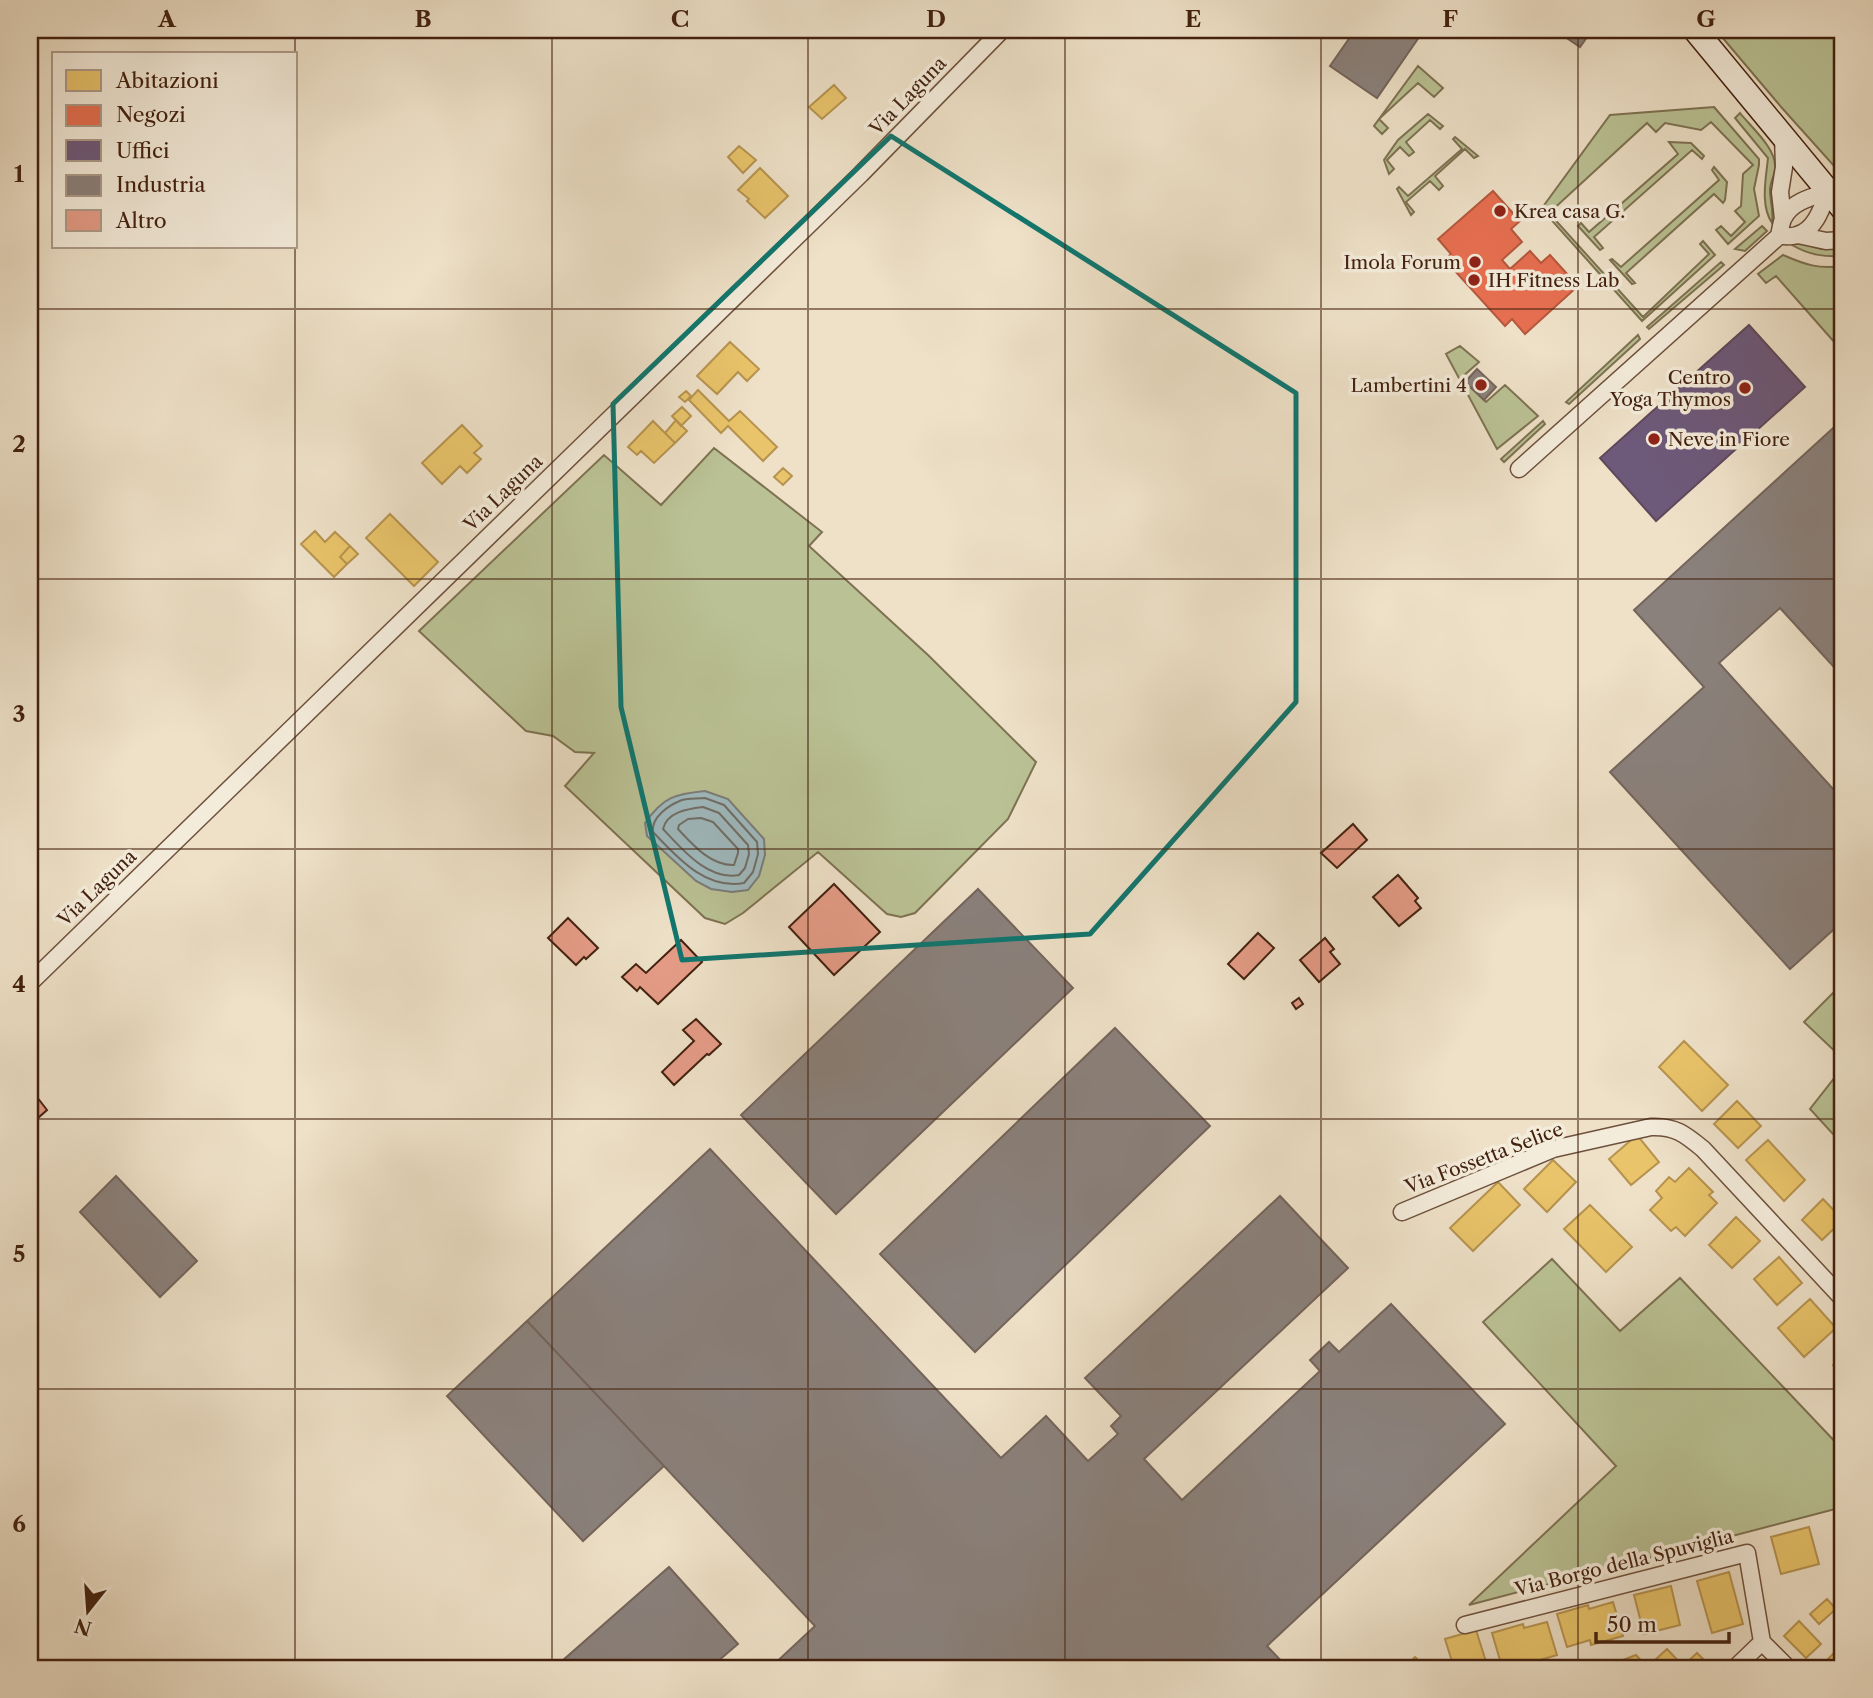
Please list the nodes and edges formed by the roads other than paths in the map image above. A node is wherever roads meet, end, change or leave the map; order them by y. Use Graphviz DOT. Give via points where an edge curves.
graph roads {
  1 [pos="1002,30"];
  2 [pos="1695,30"];
  3 [pos="1783,136"];
  4 [pos="1836,201"];
  5 [pos="1783,219"];
  6 [pos="1798,235"];
  7 [pos="1779,236"];
  8 [pos="1843,240"];
  9 [pos="1519,469"];
  10 [pos="30,983"];
  11 [pos="1402,1212"];
  12 [pos="1843,1298"];
  13 [pos="1465,1625"];
  14 [pos="1762,1642"];
  15 [pos="1735,1668"];
  16 [pos="1788,1668"];
  1 -- 10 [label="street, Via Laguna" via="861,174"];
  2 -- 3 [label="main road"];
  3 -- 4 [label="main road"];
  3 -- 5 [label="street"];
  4 -- 5 [label="street" via="1810,198 1793,206"];
  4 -- 6 [label="street"];
  5 -- 7 [label="street"];
  6 -- 7 [label="street"];
  6 -- 8 [label="street"];
  7 -- 9 [label="street"];
  11 -- 12 [label="street, Via Fossetta Selice" via="1553,1149 1666,1126 1703,1149"];
  13 -- 14 [label="street, Via Borgo della Spuviglia" via="1747,1553"];
  14 -- 15 [label="street"];
  14 -- 16 [label="street"];
}
